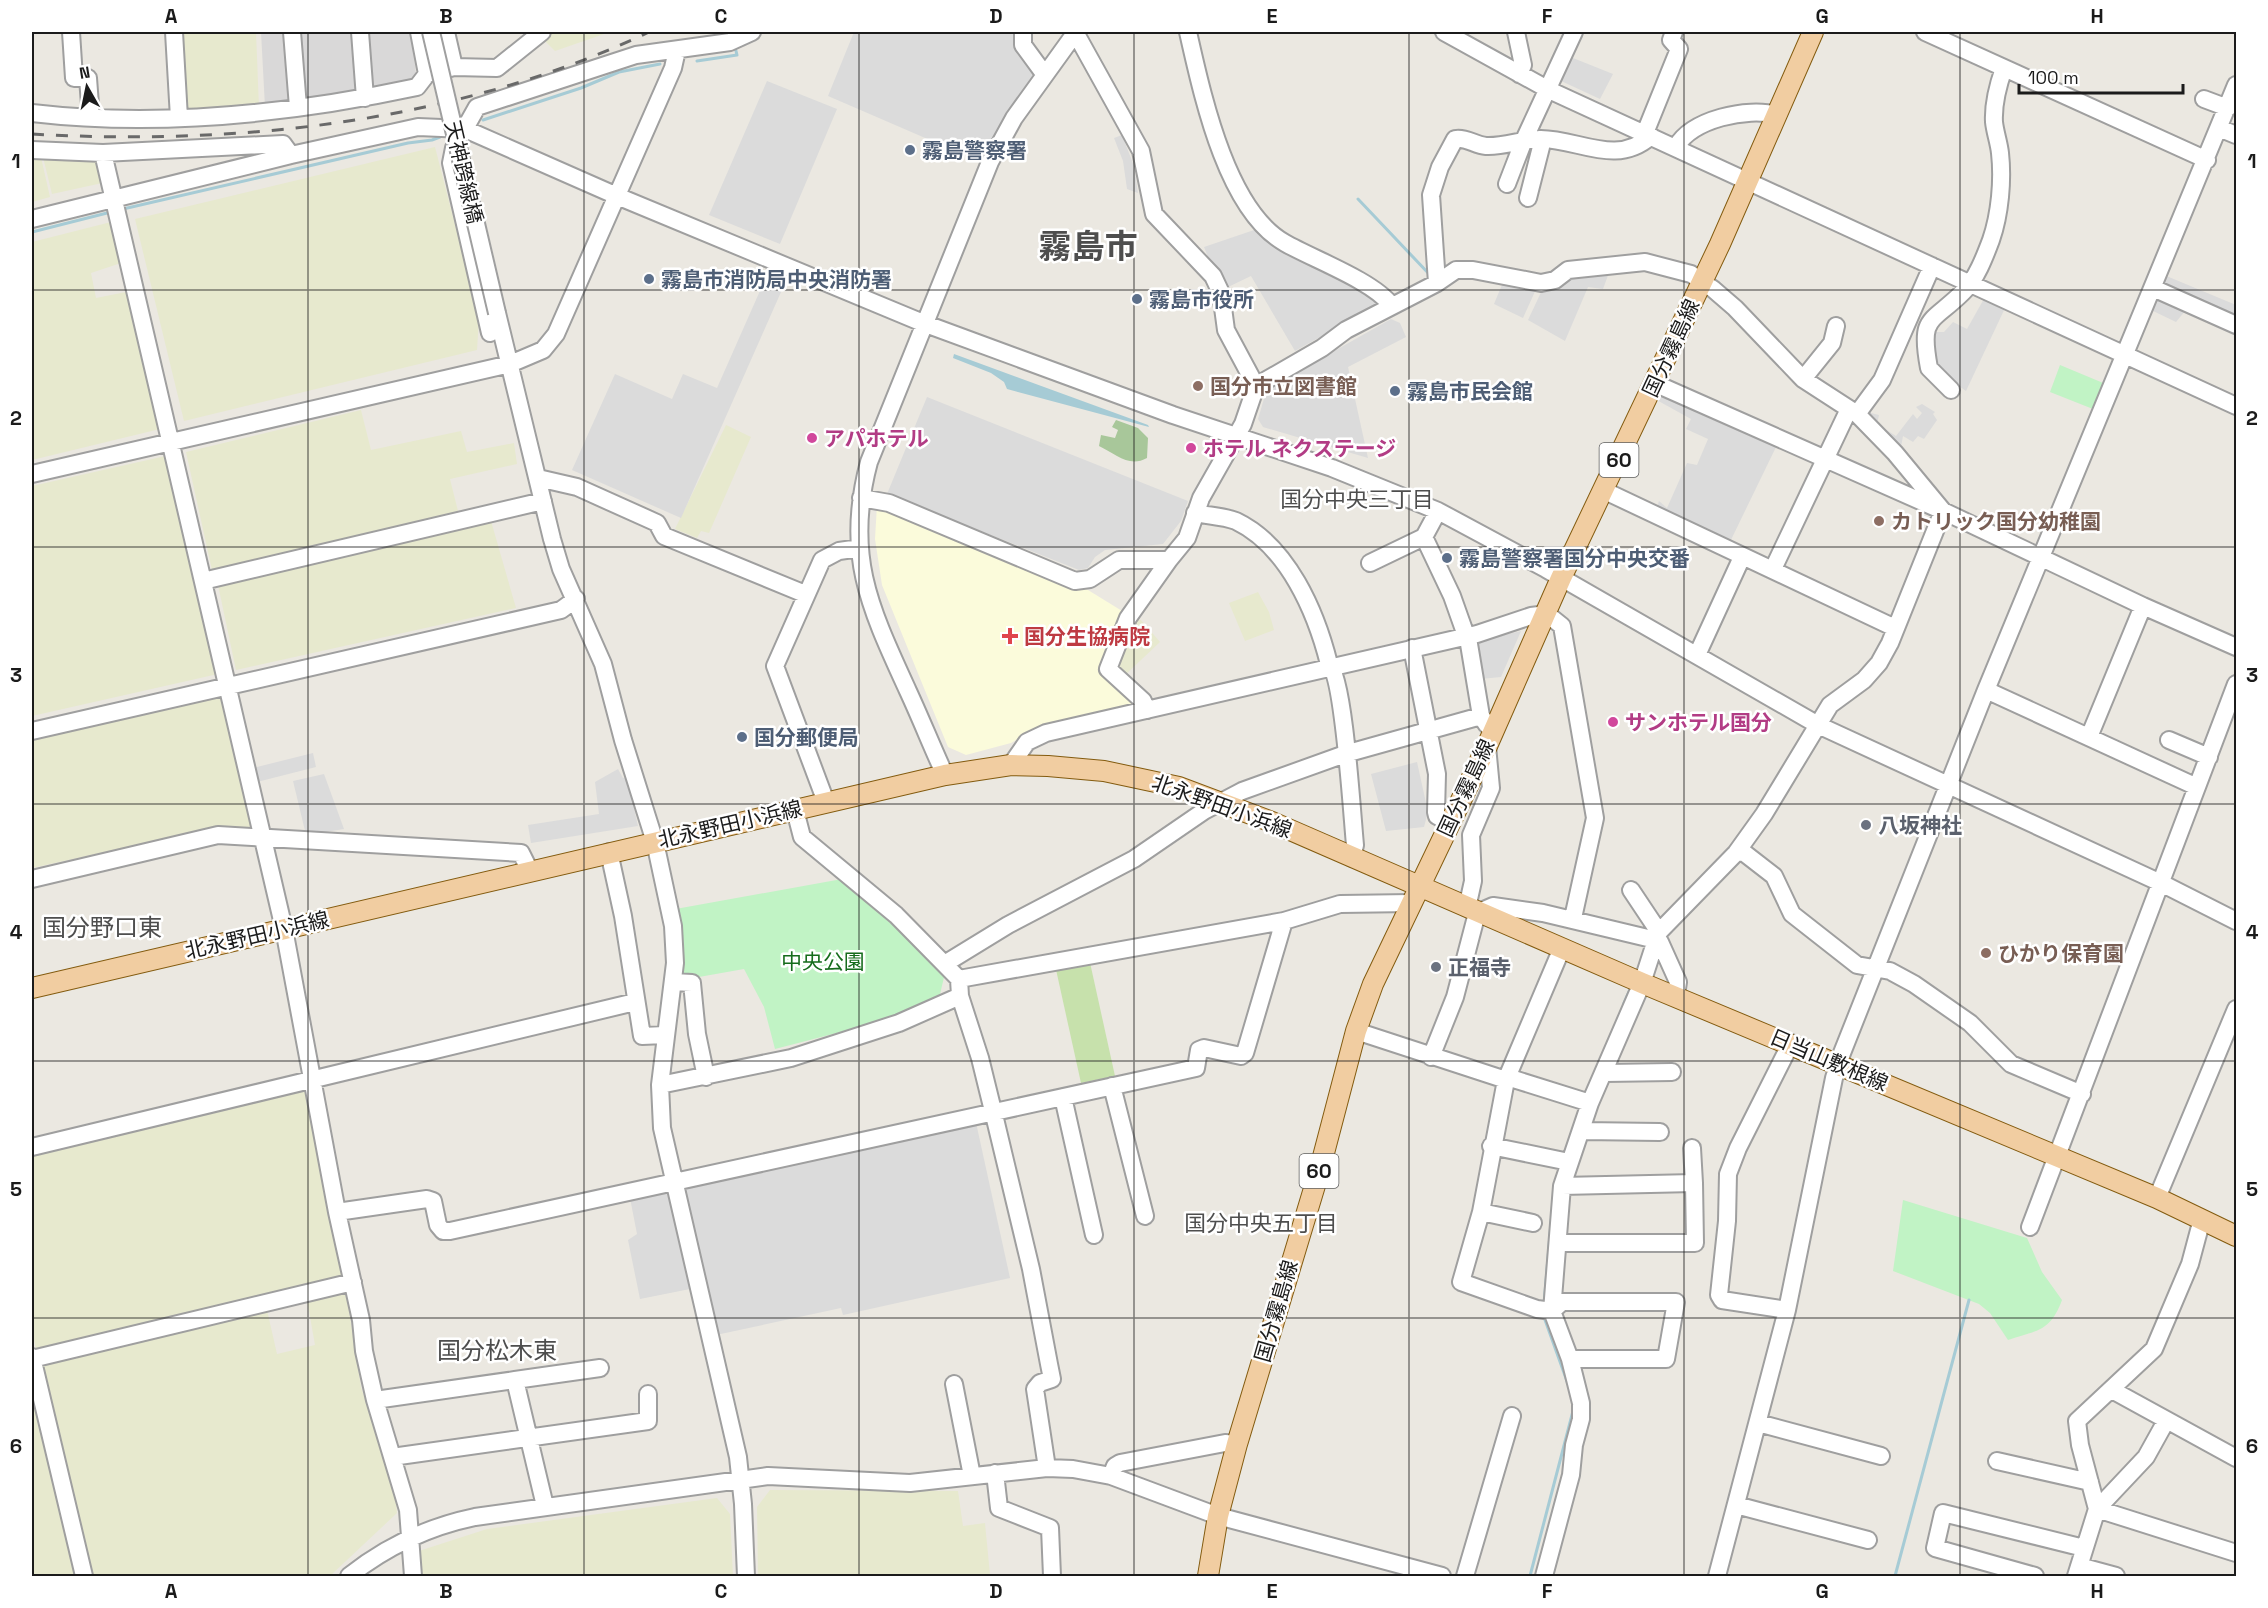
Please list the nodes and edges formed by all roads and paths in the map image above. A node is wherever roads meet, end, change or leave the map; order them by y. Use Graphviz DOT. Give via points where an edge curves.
graph roads {
  1 [pos="71,32"];
  2 [pos="174,32"];
  3 [pos="292,32"];
  4 [pos="360,32"];
  5 [pos="419,32"];
  6 [pos="431,32"];
  7 [pos="446,32"];
  8 [pos="542,32"];
  9 [pos="752,32"];
  10 [pos="1023,32"];
  11 [pos="1075,32"];
  12 [pos="1188,32"];
  13 [pos="1444,32"];
  14 [pos="1516,32"];
  15 [pos="1574,32"];
  16 [pos="1674,32"];
  17 [pos="1813,32"];
  18 [pos="1925,32"];
  19 [pos="677,50"];
  20 [pos="454,67"];
  21 [pos="2004,68"];
  22 [pos="427,74"];
  23 [pos="1519,74"];
  24 [pos="1046,75"];
  25 [pos="2236,85"];
  26 [pos="1549,90"];
  27 [pos="365,98"];
  28 [pos="2204,99"];
  29 [pos="298,107"];
  30 [pos="2228,108"];
  31 [pos="32,113"];
  32 [pos="1777,115"];
  33 [pos="91,118"];
  34 [pos="179,118"];
  35 [pos="2219,128"];
  36 [pos="465,129"];
  37 [pos="1648,135"];
  38 [pos="2236,135"];
  39 [pos="1532,140"];
  40 [pos="1676,147"];
  41 [pos="32,150"];
  42 [pos="103,153"];
  43 [pos="291,155"];
  44 [pos="2206,160"];
  45 [pos="1749,181"];
  46 [pos="1508,184"];
  47 [pos="617,196"];
  48 [pos="1528,198"];
  49 [pos="115,206"];
  50 [pos="32,219"];
  51 [pos="1932,266"];
  52 [pos="1702,282"];
  53 [pos="1437,283"];
  54 [pos="1970,284"];
  55 [pos="2153,288"];
  56 [pos="1391,305"];
  57 [pos="923,323"];
  58 [pos="2236,325"];
  59 [pos="1836,326"];
  60 [pos="2126,354"];
  61 [pos="508,356"];
  62 [pos="1803,379"];
  63 [pos="1654,383"];
  64 [pos="1256,386"];
  65 [pos="1951,390"];
  66 [pos="2236,406"];
  67 [pos="1853,411"];
  68 [pos="1236,437"];
  69 [pos="170,441"];
  70 [pos="1823,459"];
  71 [pos="32,474"];
  72 [pos="537,478"];
  73 [pos="1605,491"];
  74 [pos="861,498"];
  75 [pos="543,501"];
  76 [pos="1438,511"];
  77 [pos="1943,511"];
  78 [pos="1195,513"];
  79 [pos="1424,537"];
  80 [pos="860,548"];
  81 [pos="1742,557"];
  82 [pos="2041,558"];
  83 [pos="1169,560"];
  84 [pos="1370,563"];
  85 [pos="1773,569"];
  86 [pos="1562,578"];
  87 [pos="203,580"];
  88 [pos="805,594"];
  89 [pos="576,599"];
  90 [pos="2143,606"];
  91 [pos="1547,614"];
  92 [pos="1895,628"];
  93 [pos="1466,636"];
  94 [pos="2236,647"];
  95 [pos="1412,648"];
  96 [pos="1697,654"];
  97 [pos="1333,667"];
  98 [pos="2236,684"];
  99 [pos="228,685"];
  100 [pos="1986,690"];
  101 [pos="1147,710"];
  102 [pos="1818,724"];
  103 [pos="1429,730"];
  104 [pos="1488,730"];
  105 [pos="32,731"];
  106 [pos="2089,737"];
  107 [pos="2169,740"];
  108 [pos="1345,754"];
  109 [pos="2209,757"];
  110 [pos="1011,765"];
  111 [pos="945,775"];
  112 [pos="1948,786"];
  113 [pos="2197,787"];
  114 [pos="826,802"];
  115 [pos="1221,802"];
  116 [pos="795,810"];
  117 [pos="1450,823"];
  118 [pos="263,837"];
  119 [pos="655,842"];
  120 [pos="609,852"];
  121 [pos="1736,853"];
  122 [pos="1352,858"];
  123 [pos="530,871"];
  124 [pos="32,879"];
  125 [pos="2163,884"];
  126 [pos="1631,890"];
  127 [pos="1416,895"];
  128 [pos="1472,911"];
  129 [pos="1573,918"];
  130 [pos="1284,921"];
  131 [pos="2236,921"];
  132 [pos="284,929"];
  133 [pos="1654,937"];
  134 [pos="1562,948"];
  135 [pos="946,963"];
  136 [pos="1873,970"];
  137 [pos="1637,981"];
  138 [pos="672,982"];
  139 [pos="32,988"];
  140 [pos="959,988"];
  141 [pos="1676,995"];
  142 [pos="635,1002"];
  143 [pos="2236,1009"];
  144 [pos="1356,1031"];
  145 [pos="665,1035"];
  146 [pos="1791,1043"];
  147 [pos="1431,1057"];
  148 [pos="1839,1065"];
  149 [pos="1672,1072"];
  150 [pos="1605,1073"];
  151 [pos="706,1077"];
  152 [pos="312,1078"];
  153 [pos="1506,1078"];
  154 [pos="660,1085"];
  155 [pos="1113,1086"];
  156 [pos="2082,1094"];
  157 [pos="1063,1097"];
  158 [pos="1586,1102"];
  159 [pos="993,1113"];
  160 [pos="1582,1131"];
  161 [pos="1660,1131"];
  162 [pos="1491,1146"];
  163 [pos="32,1147"];
  164 [pos="1692,1148"];
  165 [pos="2056,1156"];
  166 [pos="1564,1162"];
  167 [pos="675,1182"];
  168 [pos="1694,1183"];
  169 [pos="1562,1186"];
  170 [pos="2157,1198"];
  171 [pos="338,1212"];
  172 [pos="1481,1212"];
  173 [pos="1145,1216"];
  174 [pos="2202,1219"];
  175 [pos="1533,1223"];
  176 [pos="2030,1227"];
  177 [pos="1094,1235"];
  178 [pos="2236,1236"];
  179 [pos="1558,1243"];
  180 [pos="353,1282"];
  181 [pos="1545,1310"];
  182 [pos="1787,1310"];
  183 [pos="32,1358"];
  184 [pos="1570,1359"];
  185 [pos="600,1368"];
  186 [pos="515,1380"];
  187 [pos="954,1384"];
  188 [pos="2112,1390"];
  189 [pos="648,1394"];
  190 [pos="375,1400"];
  191 [pos="1512,1416"];
  192 [pos="2166,1421"];
  193 [pos="1758,1424"];
  194 [pos="528,1437"];
  195 [pos="1237,1444"];
  196 [pos="1881,1456"];
  197 [pos="392,1457"];
  198 [pos="2236,1458"];
  199 [pos="1997,1461"];
  200 [pos="1047,1468"];
  201 [pos="995,1473"];
  202 [pos="972,1476"];
  203 [pos="1111,1476"];
  204 [pos="741,1480"];
  205 [pos="2090,1482"];
  206 [pos="1736,1505"];
  207 [pos="545,1506"];
  208 [pos="2097,1509"];
  209 [pos="1218,1516"];
  210 [pos="412,1537"];
  211 [pos="1868,1540"];
  212 [pos="2084,1548"];
  213 [pos="2236,1553"];
  214 [pos="2078,1571"];
  215 [pos="84,1576"];
  216 [pos="349,1576"];
  217 [pos="413,1576"];
  218 [pos="746,1576"];
  219 [pos="1052,1576"];
  220 [pos="1208,1576"];
  221 [pos="1442,1576"];
  222 [pos="1464,1576"];
  223 [pos="1544,1576"];
  224 [pos="1718,1576"];
  225 [pos="2035,1576"];
  226 [pos="2116,1576"];
  1 -- 33 [label="street" via="74,78 88,78"];
  2 -- 34 [label="street"];
  3 -- 29 [label="street"];
  4 -- 27 [label="street"];
  5 -- 22 [label="street"];
  6 -- 61 [label="street, 天神跨線橋, bridge"];
  7 -- 20 [label="street"];
  8 -- 20 [label="street" via="497,68"];
  9 -- 19 [label="street" via="730,42"];
  10 -- 24 [label="street" via="1023,45"];
  11 -- 24 [label="street"];
  11 -- 64 [label="street" via="1141,151 1154,213 1213,276 1221,292 1226,330"];
  12 -- 56 [label="street" via="1226,166 1260,221 1282,242 1376,291"];
  13 -- 23 [label="street"];
  14 -- 23 [label="street" via="1523,65"];
  15 -- 26 [label="street"];
  16 -- 37 [label="street" via="1671,40 1679,49"];
  17 -- 32 [label="main road, 国分霧島線 / 60"];
  18 -- 21 [label="street"];
  19 -- 36 [label="street" via="636,55 477,107"];
  19 -- 47 [label="street" via="673,68"];
  20 -- 22 [label="street"];
  21 -- 44 [label="street"];
  21 -- 54 [label="street" via="1997,88 1994,123 2001,175 1993,230"];
  22 -- 27 [label="street" via="417,87"];
  23 -- 26 [label="street"];
  24 -- 57 [label="street" via="1014,118 990,162"];
  25 -- 30 [label="street"];
  26 -- 37 [label="street"];
  26 -- 39 [label="street"];
  27 -- 29 [label="street"];
  28 -- 30 [label="street"];
  29 -- 34 [label="street"];
  30 -- 35 [label="street"];
  31 -- 33 [label="street"];
  32 -- 40 [label="street" via="1761,111 1732,113 1682,137"];
  32 -- 45 [label="main road, 国分霧島線 / 60"];
  33 -- 34 [label="street"];
  35 -- 38 [label="street"];
  35 -- 44 [label="street"];
  36 -- 43 [label="street" via="418,127"];
  36 -- 47 [label="street"];
  36 -- 61 [label="street" via="454,148 451,164 491,336"];
  37 -- 39 [label="street" via="1641,145 1617,150"];
  37 -- 40 [label="street"];
  39 -- 46 [label="street"];
  39 -- 48 [label="street" via="1541,147"];
  39 -- 53 [label="street" via="1486,146 1455,139 1431,195"];
  40 -- 45 [label="street"];
  41 -- 42 [label="street"];
  42 -- 43 [label="street" via="283,144"];
  42 -- 49 [label="street"];
  43 -- 49 [label="street"];
  44 -- 55 [label="street"];
  45 -- 51 [label="street"];
  45 -- 52 [label="main road, 国分霧島線 / 60"];
  47 -- 57 [label="street"];
  47 -- 61 [label="street" via="550,343 532,357"];
  49 -- 50 [label="street"];
  49 -- 69 [label="street"];
  51 -- 54 [label="street"];
  51 -- 67 [label="street" via="1882,380"];
  52 -- 53 [label="street" via="1691,274 1645,262 1568,270 1556,280 1541,283 1456,270"];
  52 -- 62 [label="street" via="1735,308"];
  52 -- 63 [label="main road, 国分霧島線 / 60"];
  53 -- 56 [label="street"];
  54 -- 60 [label="street"];
  54 -- 65 [label="street" via="1933,315 1926,336 1929,368"];
  55 -- 58 [label="street"];
  55 -- 60 [label="street"];
  56 -- 64 [label="street"];
  57 -- 68 [label="street"];
  57 -- 74 [label="street" via="869,462"];
  59 -- 62 [label="street" via="1832,343"];
  60 -- 66 [label="street"];
  60 -- 82 [label="street"];
  61 -- 69 [label="street"];
  61 -- 72 [label="street, 天神跨線橋"];
  62 -- 67 [label="street"];
  63 -- 70 [label="street"];
  63 -- 73 [label="main road, 国分霧島線 / 60"];
  64 -- 68 [label="street"];
  67 -- 70 [label="street"];
  67 -- 77 [label="street" via="1895,453"];
  68 -- 76 [label="street" via="1332,468"];
  68 -- 78 [label="street"];
  69 -- 71 [label="street"];
  69 -- 87 [label="street"];
  70 -- 77 [label="street"];
  70 -- 85 [label="street"];
  72 -- 75 [label="street, 天神跨線橋"];
  72 -- 88 [label="street" via="588,492 657,523 664,536"];
  73 -- 81 [label="street"];
  73 -- 86 [label="main road, 国分霧島線 / 60"];
  74 -- 80 [label="street"];
  74 -- 83 [label="street" via="889,503 1075,581 1090,579 1119,560"];
  75 -- 87 [label="street"];
  75 -- 89 [label="street, 天神跨線橋" via="561,569"];
  76 -- 79 [label="street"];
  76 -- 86 [label="street"];
  77 -- 82 [label="street"];
  77 -- 92 [label="street"];
  78 -- 83 [label="street" via="1187,538"];
  78 -- 97 [label="street" via="1237,522 1259,537 1286,565 1313,616"];
  79 -- 84 [label="street"];
  79 -- 93 [label="street"];
  80 -- 88 [label="street" via="829,555"];
  80 -- 111 [label="street" via="874,618"];
  81 -- 85 [label="street"];
  81 -- 96 [label="street"];
  82 -- 90 [label="street"];
  82 -- 100 [label="street"];
  83 -- 101 [label="street" via="1128,618 1108,669 1143,701"];
  85 -- 92 [label="street"];
  86 -- 91 [label="main road, 国分霧島線 / 60"];
  86 -- 96 [label="street"];
  87 -- 99 [label="street"];
  88 -- 114 [label="street" via="775,666"];
  89 -- 99 [label="street" via="561,610"];
  89 -- 119 [label="street, 天神跨線橋" via="603,664"];
  90 -- 94 [label="street"];
  90 -- 106 [label="street"];
  91 -- 93 [label="street"];
  91 -- 104 [label="main road, 国分霧島線 / 60"];
  91 -- 129 [label="street" via="1562,626 1595,818"];
  92 -- 102 [label="street" via="1879,663 1864,680 1830,705"];
  93 -- 95 [label="street"];
  93 -- 104 [label="street"];
  95 -- 97 [label="street"];
  95 -- 103 [label="street"];
  96 -- 102 [label="street"];
  97 -- 101 [label="street"];
  97 -- 108 [label="street" via="1344,712"];
  98 -- 109 [label="street"];
  99 -- 105 [label="street"];
  99 -- 118 [label="street"];
  100 -- 106 [label="street"];
  100 -- 112 [label="street"];
  101 -- 110 [label="street" via="1036,737 1019,750"];
  102 -- 112 [label="street"];
  102 -- 121 [label="street"];
  103 -- 104 [label="street"];
  103 -- 108 [label="street"];
  103 -- 117 [label="street" via="1437,774 1436,812"];
  104 -- 117 [label="main road, 国分霧島線 / 60"];
  104 -- 128 [label="street" via="1491,788 1471,835"];
  106 -- 113 [label="street"];
  107 -- 109 [label="street"];
  108 -- 115 [label="street" via="1260,783"];
  108 -- 122 [label="street" via="1355,844"];
  109 -- 113 [label="street"];
  110 -- 111 [label="main road, 北永野田小浜線"];
  110 -- 115 [label="main road, 北永野田小浜線" via="1075,767 1125,774"];
  111 -- 114 [label="main road, 北永野田小浜線"];
  112 -- 125 [label="street"];
  112 -- 136 [label="street"];
  113 -- 125 [label="street"];
  114 -- 116 [label="main road, 北永野田小浜線"];
  115 -- 122 [label="main road, 北永野田小浜線"];
  115 -- 135 [label="street" via="1134,860 1008,925"];
  116 -- 119 [label="main road, 北永野田小浜線"];
  116 -- 135 [label="street" via="802,837 896,915"];
  117 -- 127 [label="main road, 国分霧島線 / 60"];
  118 -- 123 [label="street" via="521,853"];
  118 -- 124 [label="street" via="218,835"];
  118 -- 132 [label="street"];
  119 -- 120 [label="main road, 北永野田小浜線"];
  119 -- 138 [label="street, 天神跨線橋" via="672,926"];
  120 -- 123 [label="main road, 北永野田小浜線"];
  120 -- 142 [label="street"];
  121 -- 133 [label="street"];
  121 -- 136 [label="street" via="1743,852 1774,876 1792,914 1857,965"];
  122 -- 127 [label="main road, 北永野田小浜線"];
  123 -- 132 [label="main road, 北永野田小浜線"];
  125 -- 131 [label="street"];
  125 -- 156 [label="street"];
  126 -- 133 [label="street"];
  127 -- 128 [label="main road, 日当山敷根線"];
  127 -- 130 [label="street" via="1340,904"];
  127 -- 144 [label="main road, 国分霧島線 / 60" via="1373,984"];
  128 -- 129 [label="street" via="1493,906"];
  128 -- 134 [label="main road, 日当山敷根線"];
  128 -- 147 [label="street" via="1455,997"];
  129 -- 133 [label="street"];
  130 -- 140 [label="street"];
  130 -- 155 [label="street" via="1245,1053 1241,1056 1204,1048 1199,1050 1196,1068"];
  132 -- 139 [label="main road, 北永野田小浜線"];
  132 -- 152 [label="street"];
  133 -- 137 [label="street"];
  133 -- 141 [label="street" via="1678,982"];
  134 -- 137 [label="main road, 日当山敷根線"];
  134 -- 153 [label="street"];
  135 -- 140 [label="street"];
  136 -- 148 [label="street"];
  136 -- 156 [label="street" via="1890,971 1914,984 1971,1023 2011,1064"];
  137 -- 141 [label="main road, 日当山敷根線"];
  137 -- 150 [label="street"];
  138 -- 145 [label="street, 天神跨線橋"];
  138 -- 151 [label="street" via="692,983"];
  140 -- 151 [label="street" via="899,1023 791,1058"];
  140 -- 159 [label="street"];
  141 -- 146 [label="main road, 日当山敷根線"];
  142 -- 145 [label="street" via="642,1036"];
  142 -- 152 [label="street"];
  143 -- 170 [label="street"];
  144 -- 147 [label="street"];
  144 -- 195 [label="main road, 国分霧島線 / 60" via="1319,1172"];
  145 -- 154 [label="street, 天神跨線橋"];
  146 -- 148 [label="main road, 日当山敷根線"];
  146 -- 182 [label="street" via="1728,1174 1719,1295 1722,1300"];
  147 -- 153 [label="street"];
  148 -- 165 [label="main road, 日当山敷根線"];
  148 -- 182 [label="street"];
  149 -- 150 [label="street"];
  150 -- 158 [label="street"];
  151 -- 154 [label="street"];
  152 -- 163 [label="street"];
  152 -- 171 [label="street"];
  153 -- 158 [label="street"];
  153 -- 162 [label="street"];
  154 -- 167 [label="street, 天神跨線橋" via="662,1128"];
  155 -- 157 [label="street"];
  155 -- 173 [label="street"];
  156 -- 165 [label="street"];
  157 -- 159 [label="street"];
  157 -- 177 [label="street"];
  158 -- 160 [label="street"];
  159 -- 167 [label="street"];
  159 -- 200 [label="street" via="1031,1269 1052,1379 1035,1389"];
  160 -- 161 [label="street"];
  160 -- 166 [label="street"];
  162 -- 166 [label="street"];
  162 -- 172 [label="street"];
  164 -- 168 [label="street"];
  165 -- 170 [label="main road, 日当山敷根線"];
  165 -- 176 [label="street"];
  166 -- 169 [label="street"];
  167 -- 171 [label="street" via="450,1231 443,1231 438,1225 432,1201 427,1199"];
  167 -- 204 [label="street, 天神跨線橋"];
  168 -- 169 [label="street"];
  168 -- 179 [label="street" via="1695,1243"];
  169 -- 179 [label="street"];
  170 -- 174 [label="main road, 日当山敷根線"];
  171 -- 180 [label="street"];
  172 -- 175 [label="street"];
  172 -- 181 [label="street" via="1461,1282"];
  174 -- 178 [label="main road, 日当山敷根線"];
  174 -- 188 [label="street" via="2190,1264 2154,1349"];
  179 -- 181 [label="street"];
  180 -- 183 [label="street"];
  180 -- 190 [label="street"];
  181 -- 184 [label="street"];
  181 -- 184 [label="street" via="1562,1302 1676,1302 1666,1359"];
  182 -- 193 [label="street"];
  183 -- 215 [label="street"];
  184 -- 223 [label="street" via="1581,1419 1571,1475"];
  185 -- 186 [label="street"];
  186 -- 190 [label="street"];
  186 -- 194 [label="street"];
  187 -- 202 [label="street"];
  188 -- 192 [label="street"];
  188 -- 205 [label="street" via="2077,1421"];
  189 -- 194 [label="street" via="648,1421"];
  190 -- 197 [label="street"];
  191 -- 222 [label="street"];
  192 -- 198 [label="street"];
  192 -- 208 [label="street" via="2146,1457"];
  193 -- 196 [label="street"];
  193 -- 206 [label="street"];
  194 -- 197 [label="street"];
  194 -- 207 [label="street"];
  195 -- 203 [label="street" via="1120,1463"];
  195 -- 209 [label="main road, 国分霧島線 / 60"];
  197 -- 210 [label="street"];
  199 -- 205 [label="street"];
  200 -- 201 [label="street"];
  200 -- 203 [label="street"];
  201 -- 202 [label="street"];
  201 -- 219 [label="street" via="999,1508 1050,1528"];
  202 -- 204 [label="street" via="910,1482 768,1476"];
  203 -- 209 [label="street"];
  204 -- 207 [label="street"];
  204 -- 218 [label="street, 天神跨線橋"];
  205 -- 208 [label="street"];
  206 -- 211 [label="street"];
  206 -- 224 [label="street"];
  207 -- 210 [label="street" via="452,1521"];
  208 -- 212 [label="street"];
  208 -- 213 [label="street"];
  209 -- 220 [label="main road, 国分霧島線 / 60"];
  209 -- 221 [label="street"];
  210 -- 216 [label="street" via="390,1547"];
  210 -- 217 [label="street"];
  212 -- 214 [label="street"];
  212 -- 225 [label="street" via="1943,1513 1935,1548"];
  214 -- 226 [label="street"];
}
